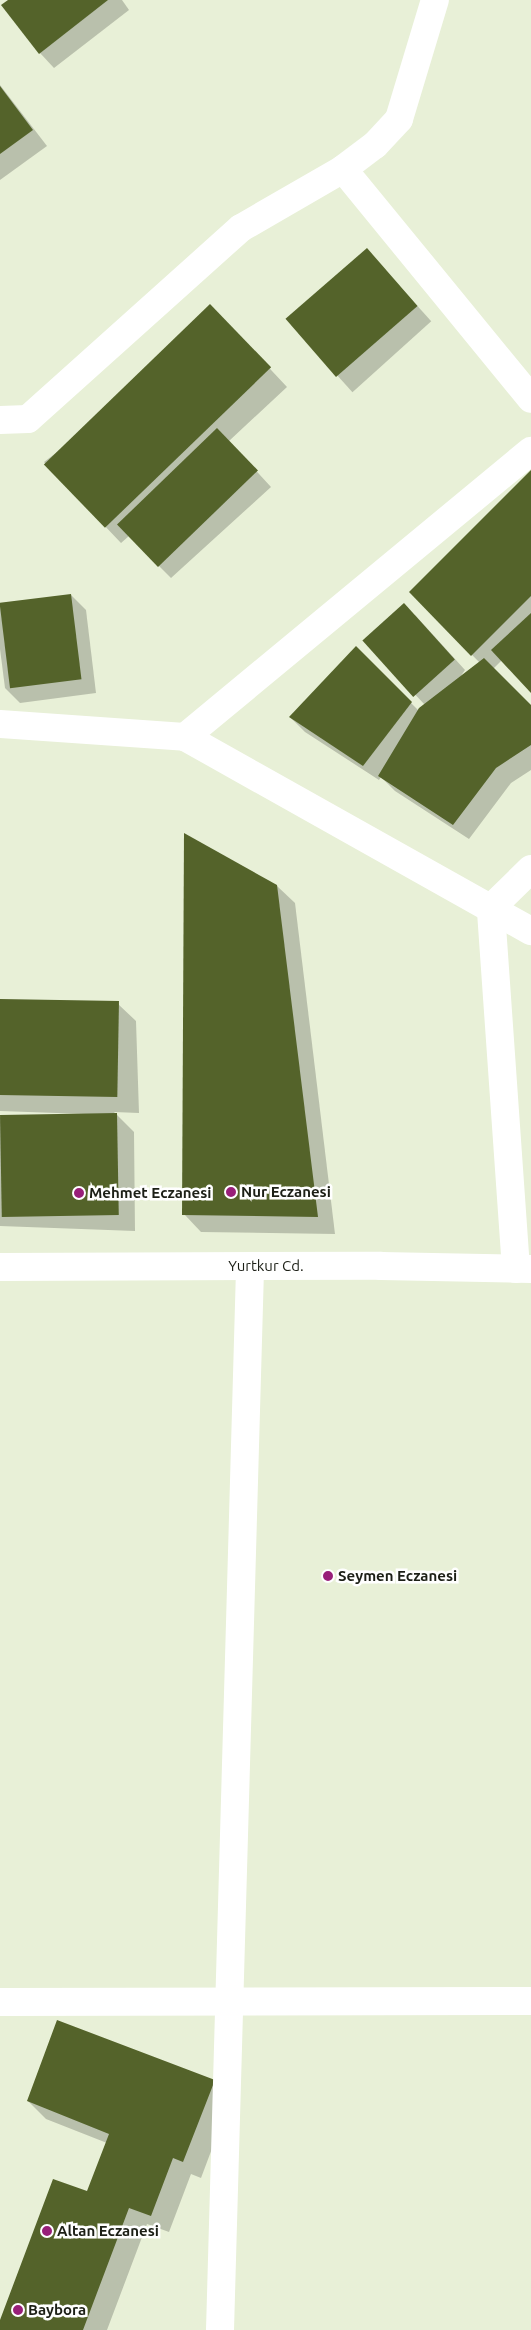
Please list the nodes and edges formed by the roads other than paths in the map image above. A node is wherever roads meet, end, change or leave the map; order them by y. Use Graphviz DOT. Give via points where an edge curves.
graph roads {
  1 [pos="435,0"];
  2 [pos="343,169"];
  3 [pos="531,398"];
  4 [pos="0,420"];
  5 [pos="531,451"];
  6 [pos="0,724"];
  7 [pos="185,737"];
  8 [pos="531,869"];
  9 [pos="490,908"];
  10 [pos="531,931"];
  11 [pos="250,1266"];
  12 [pos="0,1267"];
  13 [pos="524,1269"];
  14 [pos="531,2001"];
  15 [pos="0,2002"];
  16 [pos="230,2002"];
  17 [pos="220,2330"];
  1 -- 2 [label="street" via="399,119 375,145"];
  2 -- 3 [label="street"];
  2 -- 4 [label="street" via="241,228 28,419"];
  5 -- 7 [label="street"];
  6 -- 7 [label="street"];
  7 -- 9 [label="street"];
  8 -- 9 [label="street"];
  9 -- 10 [label="street"];
  9 -- 13 [label="street"];
  11 -- 12 [label="street, Yurtkur Cd."];
  11 -- 13 [label="street, Yurtkur Cd."];
  11 -- 16 [label="street"];
  14 -- 16 [label="street"];
  15 -- 16 [label="street"];
  16 -- 17 [label="street"];
}
